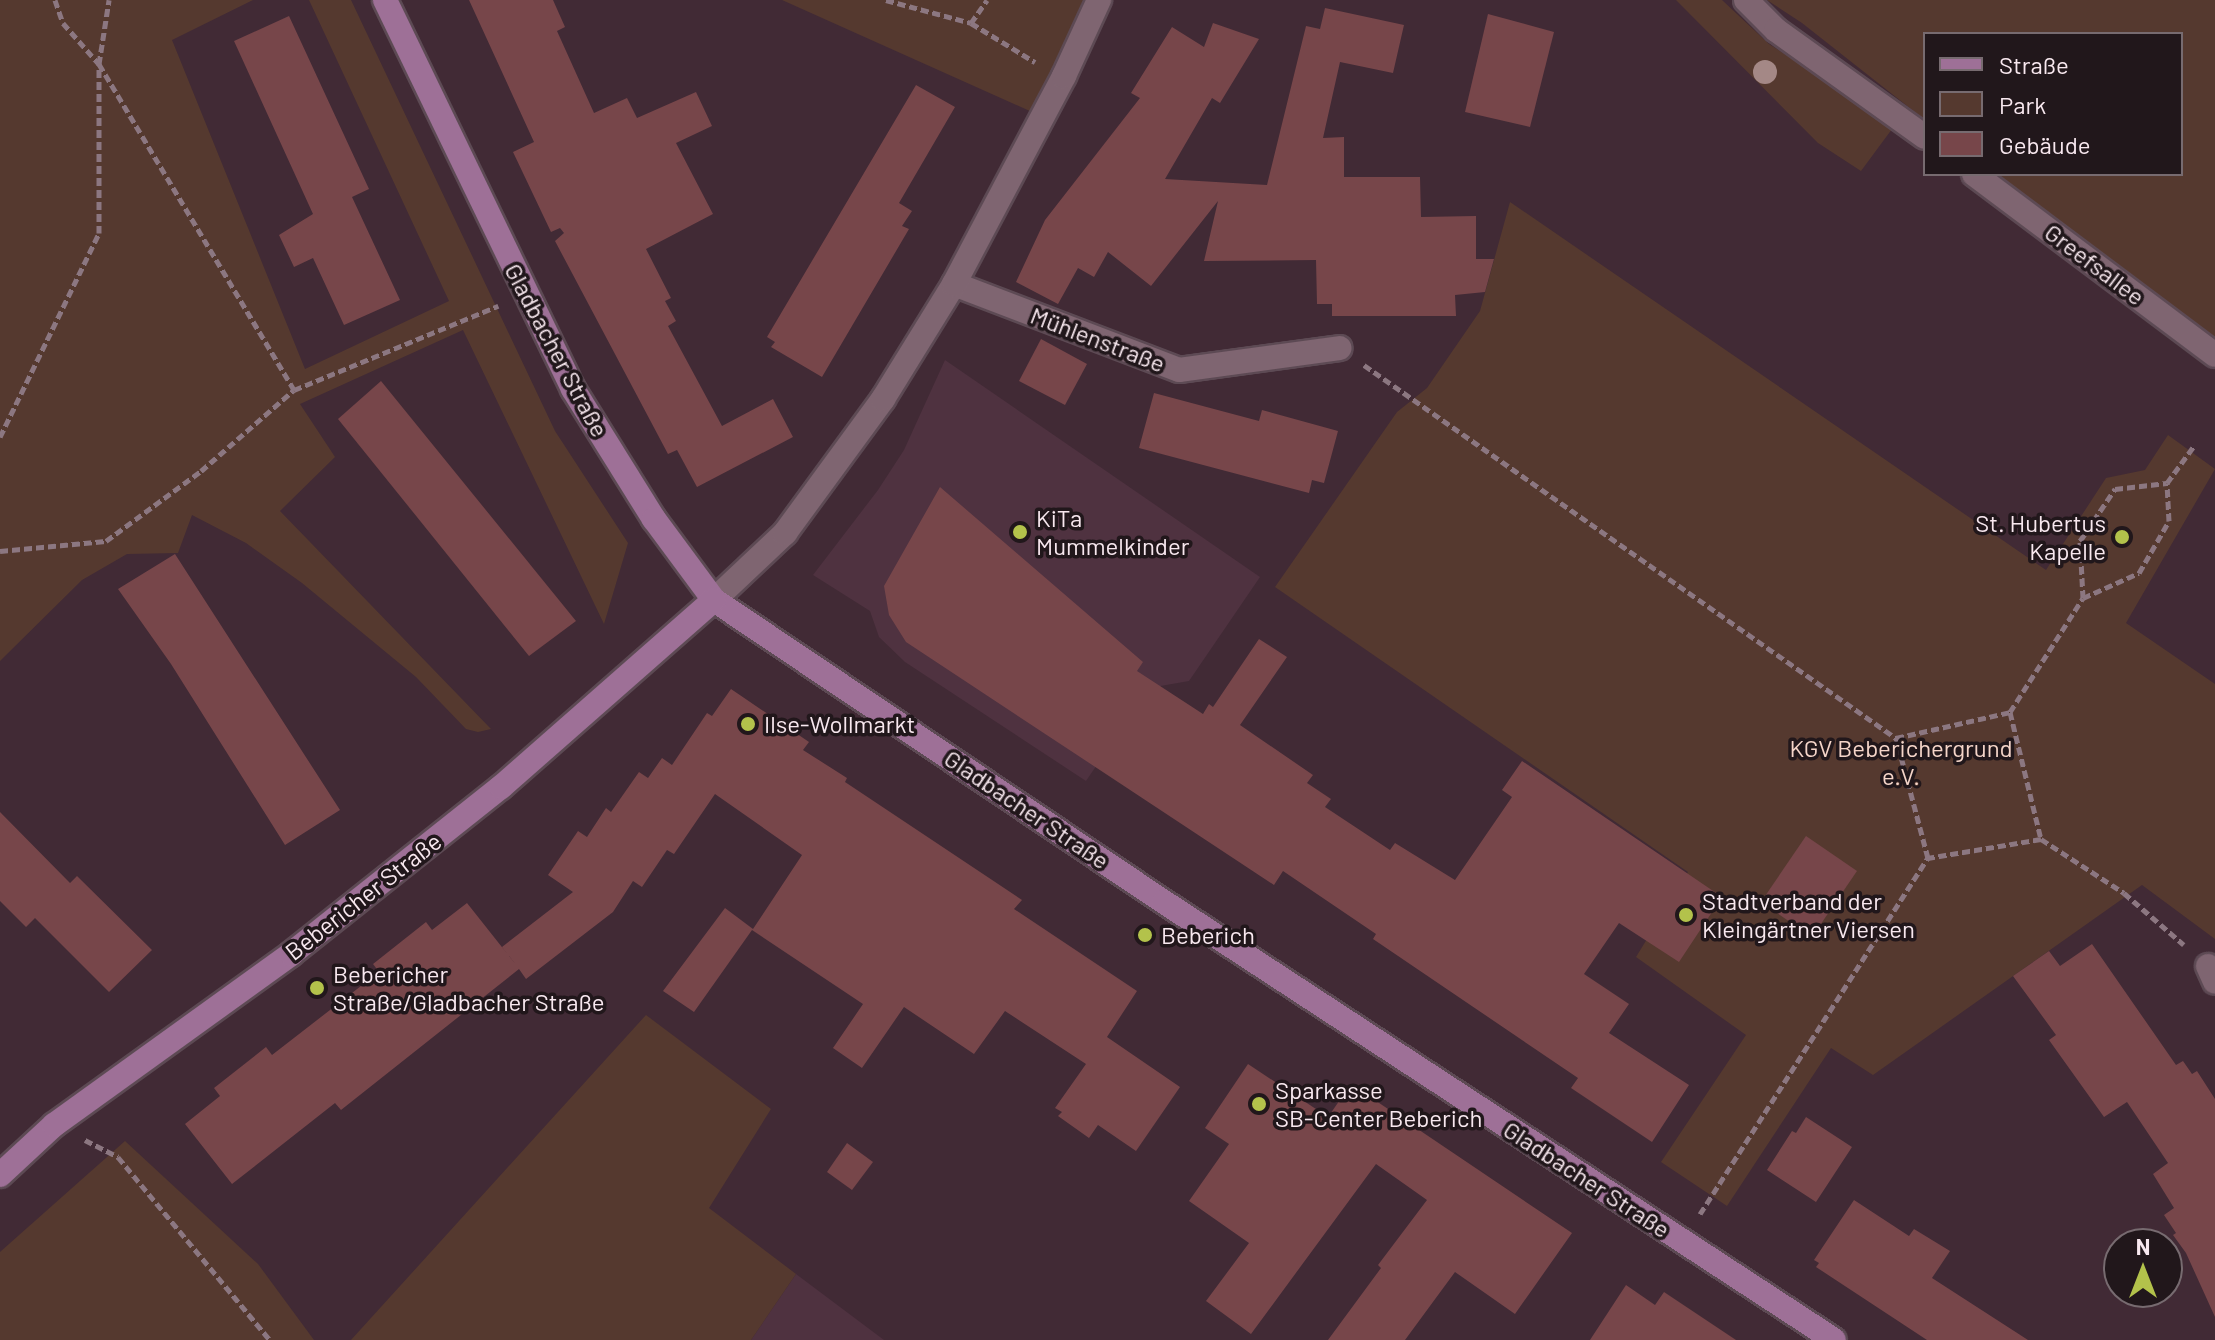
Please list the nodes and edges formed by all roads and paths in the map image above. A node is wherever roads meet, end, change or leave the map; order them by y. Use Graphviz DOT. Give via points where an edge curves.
graph roads {
  1 [pos="55,0"];
  2 [pos="109,0"];
  3 [pos="385,0"];
  4 [pos="886,0"];
  5 [pos="987,0"];
  6 [pos="1099,0"];
  7 [pos="1746,0"];
  8 [pos="971,23"];
  9 [pos="99,64"];
  10 [pos="1064,76"];
  11 [pos="1923,136"];
  12 [pos="1977,176"];
  13 [pos="954,284"];
  14 [pos="525,295"];
  15 [pos="1340,348"];
  16 [pos="2215,355"];
  17 [pos="294,390"];
  18 [pos="0,437"];
  19 [pos="2194,446"];
  20 [pos="2167,483"];
  21 [pos="0,551"];
  22 [pos="2083,598"];
  23 [pos="714,600"];
  24 [pos="2010,712"];
  25 [pos="1896,738"];
  26 [pos="2041,839"];
  27 [pos="1928,858"];
  28 [pos="2212,974"];
  29 [pos="54,1125"];
  30 [pos="0,1175"];
  31 [pos="1684,1243"];
  32 [pos="270,1340"];
  33 [pos="1834,1340"];
  1 -- 9 [label="path" via="63,23"];
  2 -- 9 [label="path"];
  3 -- 14 [label="main road, Gladbacher Straße"];
  4 -- 8 [label="path"];
  5 -- 8 [label="path"];
  6 -- 10 [label="street"];
  7 -- 11 [label="street" via="1776,30"];
  8 -- 10 [label="path"];
  9 -- 17 [label="path"];
  9 -- 18 [label="path" via="99,233"];
  10 -- 13 [label="street"];
  12 -- 16 [label="street, Greefsallee"];
  13 -- 15 [label="street, Mühlenstraße" via="1179,370"];
  13 -- 23 [label="street" via="883,399 785,533"];
  14 -- 17 [label="path"];
  14 -- 23 [label="main road, Gladbacher Straße" via="573,389 645,506"];
  15 -- 25 [label="path"];
  17 -- 21 [label="path" via="201,471 106,541"];
  19 -- 20 [label="path"];
  20 -- 22 [label="path" via="2169,521 2139,573"];
  20 -- 22 [label="path" via="2115,489 2080,541"];
  22 -- 24 [label="path"];
  23 -- 29 [label="main road, Bebericher Straße" via="451,826 291,954"];
  23 -- 31 [label="main road, Gladbacher Straße"];
  24 -- 25 [label="path"];
  24 -- 26 [label="path"];
  25 -- 27 [label="path"];
  26 -- 27 [label="path"];
  26 -- 28 [label="path" via="2124,893"];
  27 -- 31 [label="path" via="1716,1185"];
  29 -- 30 [label="main road, Bebericher Straße"];
  29 -- 32 [label="path" via="118,1157"];
  31 -- 33 [label="main road, Gladbacher Straße"];
}
